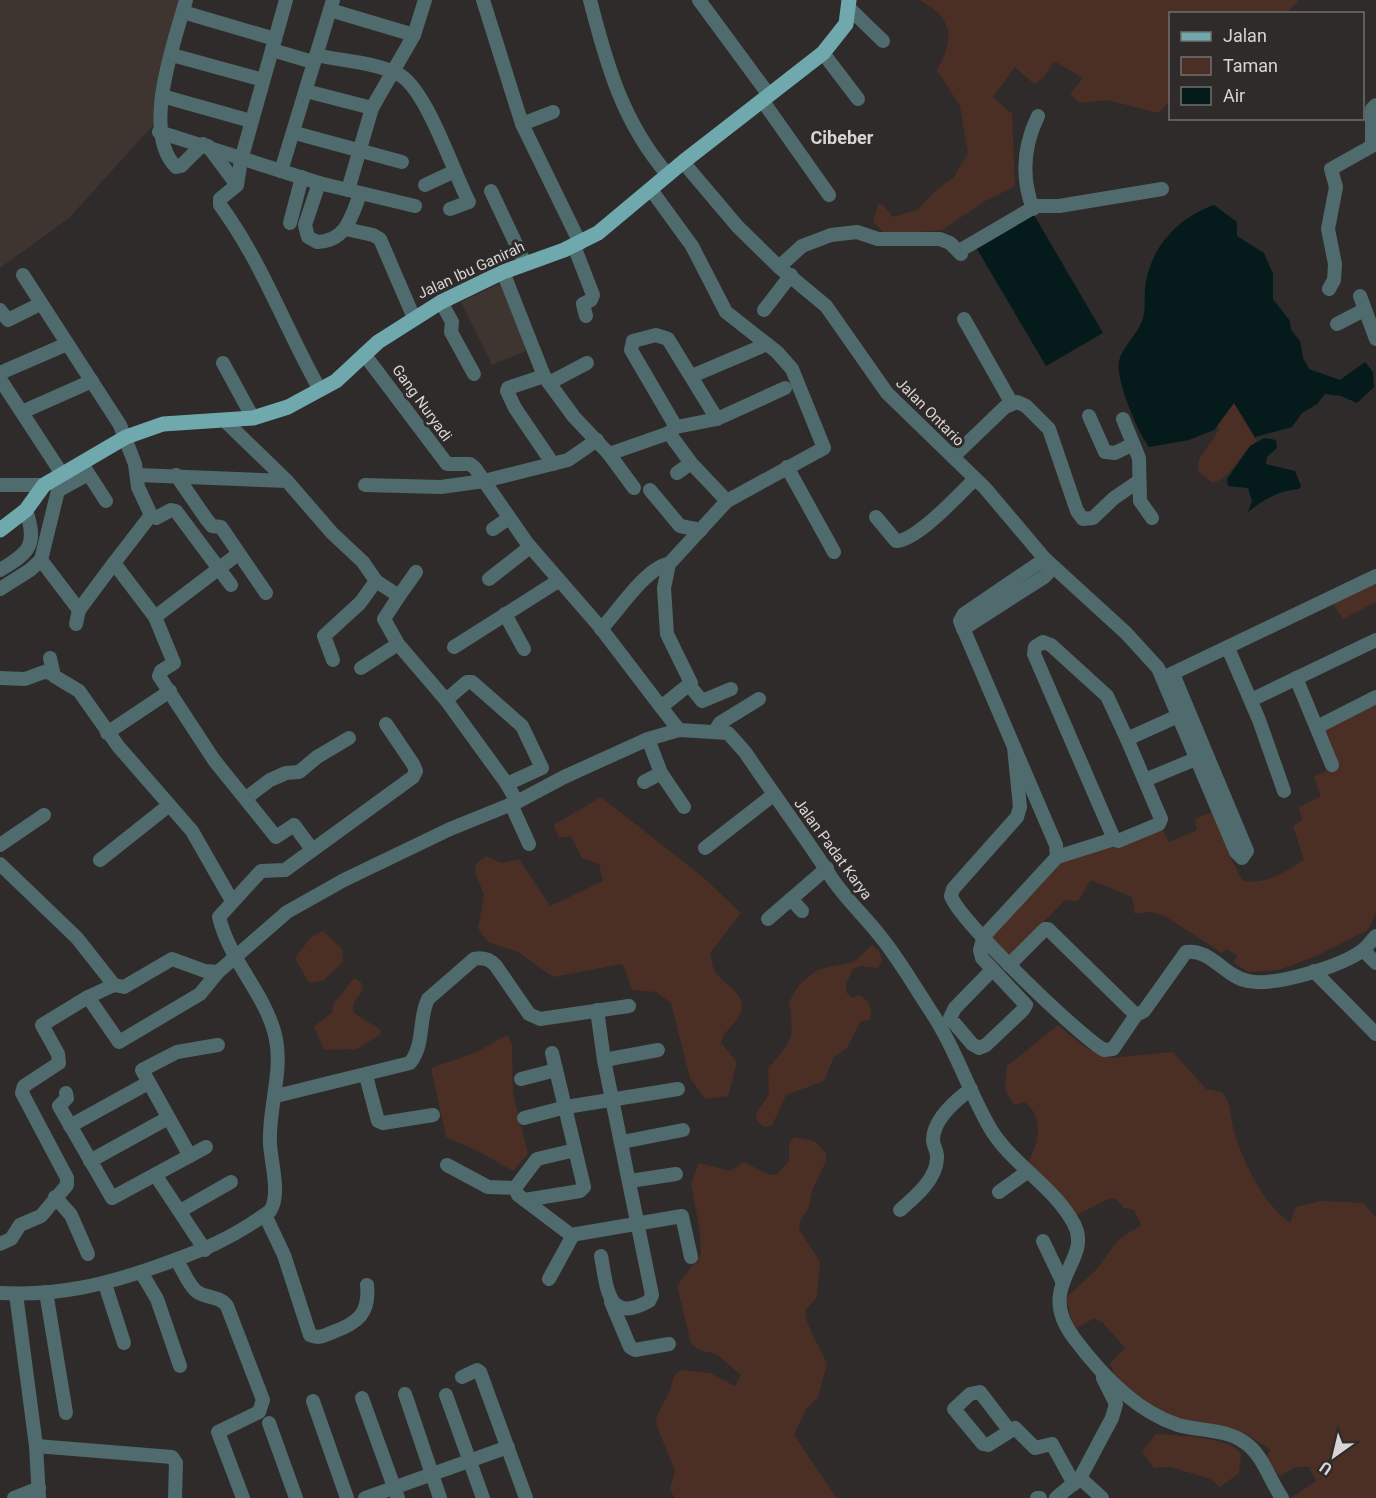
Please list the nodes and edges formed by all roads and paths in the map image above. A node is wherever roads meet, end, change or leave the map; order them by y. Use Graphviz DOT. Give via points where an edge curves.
graph roads {
  1 [pos="286,0"];
  2 [pos="425,0"];
  3 [pos="483,0"];
  4 [pos="590,0"];
  5 [pos="699,0"];
  6 [pos="849,4"];
  7 [pos="332,5"];
  8 [pos="184,6"];
  9 [pos="414,35"];
  10 [pos="883,41"];
  11 [pos="273,44"];
  12 [pos="823,53"];
  13 [pos="172,55"];
  14 [pos="315,59"];
  15 [pos="391,71"];
  16 [pos="263,80"];
  17 [pos="306,91"];
  18 [pos="162,96"];
  19 [pos="765,98"];
  20 [pos="858,99"];
  21 [pos="1376,105"];
  22 [pos="372,108"];
  23 [pos="553,112"];
  24 [pos="1038,116"];
  25 [pos="251,121"];
  26 [pos="522,124"];
  27 [pos="159,132"];
  28 [pos="295,133"];
  29 [pos="206,145"];
  30 [pos="360,151"];
  31 [pos="240,160"];
  32 [pos="402,162"];
  33 [pos="683,162"];
  34 [pos="282,171"];
  35 [pos="453,172"];
  36 [pos="668,175"];
  37 [pos="302,177"];
  38 [pos="319,183"];
  39 [pos="425,184"];
  40 [pos="237,185"];
  41 [pos="1162,189"];
  42 [pos="491,191"];
  43 [pos="652,191"];
  44 [pos="354,192"];
  45 [pos="829,195"];
  46 [pos="415,206"];
  47 [pos="450,209"];
  48 [pos="1033,209"];
  49 [pos="290,224"];
  50 [pos="346,229"];
  51 [pos="577,244"];
  52 [pos="525,263"];
  53 [pos="785,271"];
  54 [pos="502,272"];
  55 [pos="23,275"];
  56 [pos="1329,289"];
  57 [pos="441,302"];
  58 [pos="40,304"];
  59 [pos="0,310"];
  60 [pos="764,310"];
  61 [pos="586,316"];
  62 [pos="414,318"];
  63 [pos="964,320"];
  64 [pos="1337,324"];
  65 [pos="1376,339"];
  66 [pos="67,344"];
  67 [pos="766,344"];
  68 [pos="364,354"];
  69 [pos="223,363"];
  70 [pos="587,363"];
  71 [pos="0,373"];
  72 [pos="474,374"];
  73 [pos="692,376"];
  74 [pos="0,379"];
  75 [pos="547,380"];
  76 [pos="92,381"];
  77 [pos="785,388"];
  78 [pos="320,390"];
  79 [pos="1011,402"];
  80 [pos="21,411"];
  81 [pos="1089,416"];
  82 [pos="253,418"];
  83 [pos="717,419"];
  84 [pos="1123,419"];
  85 [pos="226,422"];
  86 [pos="672,430"];
  87 [pos="126,437"];
  88 [pos="597,440"];
  89 [pos="1133,444"];
  90 [pos="609,454"];
  91 [pos="953,457"];
  92 [pos="691,463"];
  93 [pos="553,464"];
  94 [pos="787,467"];
  95 [pos="85,469"];
  96 [pos="677,473"];
  97 [pos="138,475"];
  98 [pos="176,475"];
  99 [pos="975,479"];
  100 [pos="287,481"];
  101 [pos="484,481"];
  102 [pos="1139,481"];
  103 [pos="55,483"];
  104 [pos="0,485"];
  105 [pos="365,486"];
  106 [pos="634,488"];
  107 [pos="650,490"];
  108 [pos="106,501"];
  109 [pos="727,501"];
  110 [pos="26,510"];
  111 [pos="151,515"];
  112 [pos="876,517"];
  113 [pos="509,518"];
  114 [pos="1152,519"];
  115 [pos="493,529"];
  116 [pos="0,530"];
  117 [pos="701,530"];
  118 [pos="530,547"];
  119 [pos="834,552"];
  120 [pos="238,554"];
  121 [pos="41,560"];
  122 [pos="114,563"];
  123 [pos="1049,563"];
  124 [pos="669,564"];
  125 [pos="219,568"];
  126 [pos="0,570"];
  127 [pos="416,572"];
  128 [pos="1376,576"];
  129 [pos="489,579"];
  130 [pos="376,581"];
  131 [pos="558,581"];
  132 [pos="231,585"];
  133 [pos="0,589"];
  134 [pos="266,593"];
  135 [pos="399,596"];
  136 [pos="505,614"];
  137 [pos="155,617"];
  138 [pos="601,629"];
  139 [pos="1376,640"];
  140 [pos="398,644"];
  141 [pos="454,647"];
  142 [pos="1228,648"];
  143 [pos="524,649"];
  144 [pos="50,658"];
  145 [pos="333,660"];
  146 [pos="361,668"];
  147 [pos="52,674"];
  148 [pos="1168,676"];
  149 [pos="0,678"];
  150 [pos="1296,678"];
  151 [pos="690,686"];
  152 [pos="731,689"];
  153 [pos="170,692"];
  154 [pos="1376,697"];
  155 [pos="759,699"];
  156 [pos="446,700"];
  157 [pos="1251,700"];
  158 [pos="661,707"];
  159 [pos="1178,716"];
  160 [pos="386,724"];
  161 [pos="1317,727"];
  162 [pos="679,730"];
  163 [pos="715,730"];
  164 [pos="107,733"];
  165 [pos="350,738"];
  166 [pos="648,739"];
  167 [pos="1127,739"];
  168 [pos="1014,747"];
  169 [pos="1203,756"];
  170 [pos="1332,765"];
  171 [pos="542,768"];
  172 [pos="661,772"];
  173 [pos="1145,780"];
  174 [pos="644,782"];
  175 [pos="507,784"];
  176 [pos="551,784"];
  177 [pos="1284,791"];
  178 [pos="773,795"];
  179 [pos="246,798"];
  180 [pos="514,803"];
  181 [pos="168,806"];
  182 [pos="684,807"];
  183 [pos="44,815"];
  184 [pos="1114,839"];
  185 [pos="0,844"];
  186 [pos="529,844"];
  187 [pos="705,848"];
  188 [pos="311,849"];
  189 [pos="1057,857"];
  190 [pos="100,860"];
  191 [pos="0,864"];
  192 [pos="827,868"];
  193 [pos="791,900"];
  194 [pos="232,901"];
  195 [pos="802,911"];
  196 [pos="768,919"];
  197 [pos="984,936"];
  198 [pos="1376,936"];
  199 [pos="1363,950"];
  200 [pos="235,960"];
  201 [pos="1376,963"];
  202 [pos="1009,965"];
  203 [pos="992,970"];
  204 [pos="1314,971"];
  205 [pos="218,972"];
  206 [pos="114,985"];
  207 [pos="88,997"];
  208 [pos="629,1006"];
  209 [pos="597,1010"];
  210 [pos="1136,1014"];
  211 [pos="1376,1034"];
  212 [pos="218,1046"];
  213 [pos="658,1050"];
  214 [pos="552,1053"];
  215 [pos="604,1060"];
  216 [pos="556,1070"];
  217 [pos="360,1077"];
  218 [pos="520,1079"];
  219 [pos="148,1083"];
  220 [pos="678,1089"];
  221 [pos="971,1089"];
  222 [pos="66,1093"];
  223 [pos="276,1096"];
  224 [pos="613,1098"];
  225 [pos="566,1107"];
  226 [pos="433,1115"];
  227 [pos="168,1118"];
  228 [pos="524,1118"];
  229 [pos="70,1126"];
  230 [pos="683,1130"];
  231 [pos="622,1142"];
  232 [pos="206,1148"];
  233 [pos="575,1150"];
  234 [pos="190,1156"];
  235 [pos="90,1161"];
  236 [pos="447,1166"];
  237 [pos="1028,1172"];
  238 [pos="676,1174"];
  239 [pos="156,1176"];
  240 [pos="630,1181"];
  241 [pos="231,1182"];
  242 [pos="515,1188"];
  243 [pos="999,1192"];
  244 [pos="56,1197"];
  245 [pos="525,1200"];
  246 [pos="900,1210"];
  247 [pos="180,1211"];
  248 [pos="265,1215"];
  249 [pos="639,1222"];
  250 [pos="573,1235"];
  251 [pos="1043,1241"];
  252 [pos="0,1244"];
  253 [pos="205,1250"];
  254 [pos="88,1254"];
  255 [pos="601,1256"];
  256 [pos="691,1257"];
  257 [pos="177,1261"];
  258 [pos="141,1272"];
  259 [pos="549,1279"];
  260 [pos="1063,1283"];
  261 [pos="105,1284"];
  262 [pos="367,1285"];
  263 [pos="46,1292"];
  264 [pos="0,1293"];
  265 [pos="16,1294"];
  266 [pos="611,1302"];
  267 [pos="124,1344"];
  268 [pos="669,1344"];
  269 [pos="1096,1365"];
  270 [pos="180,1366"];
  271 [pos="462,1377"];
  272 [pos="405,1394"];
  273 [pos="446,1395"];
  274 [pos="362,1398"];
  275 [pos="313,1401"];
  276 [pos="66,1413"];
  277 [pos="269,1424"];
  278 [pos="1009,1430"];
  279 [pos="36,1446"];
  280 [pos="508,1447"];
  281 [pos="470,1460"];
  282 [pos="431,1474"];
  283 [pos="1077,1481"];
  284 [pos="39,1493"];
  285 [pos="396,1493"];
  286 [pos="14,1498"];
  287 [pos="175,1498"];
  288 [pos="243,1498"];
  289 [pos="296,1498"];
  290 [pos="347,1498"];
  291 [pos="365,1498"];
  292 [pos="441,1498"];
  293 [pos="483,1498"];
  294 [pos="526,1498"];
  295 [pos="1056,1498"];
  296 [pos="1102,1498"];
  297 [pos="1282,1498"];
  1 -- 11 [label="street"];
  2 -- 9 [label="street"];
  3 -- 26 [label="street"];
  4 -- 36 [label="street" via="608,65 633,129"];
  5 -- 19 [label="street"];
  6 -- 10 [label="street"];
  6 -- 12 [label="main road, Jalan Ibu Ganirah" via="846,24"];
  7 -- 9 [label="street"];
  7 -- 14 [label="street"];
  8 -- 11 [label="street"];
  8 -- 13 [label="street"];
  9 -- 15 [label="street"];
  11 -- 14 [label="street"];
  11 -- 16 [label="street"];
  12 -- 19 [label="main road, Jalan Ibu Ganirah"];
  12 -- 20 [label="street"];
  13 -- 16 [label="street"];
  13 -- 18 [label="street"];
  14 -- 15 [label="street"];
  14 -- 17 [label="street"];
  15 -- 22 [label="street"];
  15 -- 35 [label="street" via="412,84 421,98"];
  16 -- 25 [label="street"];
  17 -- 22 [label="street"];
  17 -- 28 [label="street"];
  18 -- 25 [label="street"];
  18 -- 27 [label="street"];
  19 -- 33 [label="main road, Jalan Ibu Ganirah"];
  19 -- 45 [label="street"];
  21 -- 56 [label="street" via="1372,109 1372,146 1342,160 1331,170 1336,187 1328,229 1335,274"];
  22 -- 30 [label="street"];
  23 -- 26 [label="street"];
  24 -- 48 [label="street" via="1023,165"];
  25 -- 31 [label="street"];
  26 -- 51 [label="street"];
  27 -- 29 [label="street"];
  27 -- 29 [label="street" via="170,162 176,167"];
  28 -- 30 [label="street"];
  28 -- 34 [label="street"];
  29 -- 31 [label="street"];
  29 -- 40 [label="street"];
  30 -- 32 [label="street"];
  30 -- 44 [label="street"];
  31 -- 34 [label="street"];
  31 -- 40 [label="street"];
  33 -- 36 [label="main road, Jalan Ibu Ganirah"];
  33 -- 53 [label="street, Jalan Ontario" via="738,227"];
  34 -- 37 [label="street"];
  35 -- 39 [label="street"];
  35 -- 47 [label="street" via="469,202"];
  36 -- 43 [label="main road, Jalan Ibu Ganirah"];
  37 -- 38 [label="street"];
  37 -- 49 [label="street"];
  38 -- 44 [label="street"];
  38 -- 50 [label="street" via="305,225 308,237 324,242"];
  40 -- 78 [label="street" via="219,199 220,205 250,249"];
  41 -- 48 [label="street"];
  42 -- 52 [label="street"];
  43 -- 51 [label="main road, Jalan Ibu Ganirah" via="614,222"];
  43 -- 67 [label="street" via="692,246 726,312"];
  44 -- 46 [label="street"];
  44 -- 50 [label="street"];
  48 -- 53 [label="street" via="960,252 940,239 878,239 857,232 831,235 802,246"];
  50 -- 62 [label="street" via="380,239"];
  51 -- 52 [label="main road, Jalan Ibu Ganirah"];
  51 -- 61 [label="street" via="593,295 583,304"];
  52 -- 54 [label="main road, Jalan Ibu Ganirah"];
  53 -- 60 [label="street"];
  53 -- 91 [label="street, Jalan Ontario" via="826,306 887,393"];
  54 -- 57 [label="main road, Jalan Ibu Ganirah"];
  54 -- 75 [label="street"];
  55 -- 58 [label="street"];
  57 -- 62 [label="main road, Jalan Ibu Ganirah"];
  57 -- 72 [label="street" via="452,322 451,332"];
  58 -- 59 [label="street" via="11,320 5,319"];
  58 -- 66 [label="street"];
  62 -- 68 [label="main road, Jalan Ibu Ganirah"];
  63 -- 79 [label="street"];
  64 -- 65 [label="street" via="1362,303"];
  66 -- 71 [label="street"];
  66 -- 76 [label="street"];
  67 -- 73 [label="street"];
  67 -- 94 [label="street" via="792,369 824,448"];
  68 -- 78 [label="main road, Jalan Ibu Ganirah" via="336,381"];
  68 -- 101 [label="street, Gang Nuryadi" via="445,462 472,465"];
  69 -- 82 [label="street"];
  70 -- 75 [label="street"];
  73 -- 83 [label="street"];
  73 -- 86 [label="street" via="665,337 644,337 632,344 632,353"];
  74 -- 80 [label="street"];
  75 -- 88 [label="street" via="578,422"];
  75 -- 93 [label="street" via="507,391"];
  76 -- 80 [label="street"];
  76 -- 87 [label="street"];
  77 -- 83 [label="street"];
  78 -- 82 [label="main road, Jalan Ibu Ganirah" via="288,407"];
  79 -- 91 [label="street"];
  79 -- 102 [label="street" via="1026,406 1049,429 1083,519 1093,518"];
  80 -- 103 [label="street"];
  81 -- 89 [label="street" via="1105,452 1115,453"];
  82 -- 85 [label="main road, Jalan Ibu Ganirah"];
  83 -- 86 [label="street"];
  84 -- 89 [label="street"];
  85 -- 87 [label="main road, Jalan Ibu Ganirah" via="163,424"];
  85 -- 100 [label="street" via="251,455"];
  86 -- 90 [label="street"];
  86 -- 92 [label="street"];
  87 -- 95 [label="main road, Jalan Ibu Ganirah"];
  87 -- 97 [label="street"];
  88 -- 90 [label="street"];
  88 -- 93 [label="street" via="573,457"];
  89 -- 102 [label="street" via="1139,458"];
  90 -- 106 [label="street"];
  91 -- 99 [label="street, Jalan Ontario"];
  92 -- 96 [label="street"];
  92 -- 109 [label="street"];
  93 -- 101 [label="street"];
  94 -- 109 [label="street"];
  94 -- 119 [label="street"];
  95 -- 103 [label="main road, Jalan Ibu Ganirah"];
  95 -- 108 [label="street"];
  97 -- 98 [label="street"];
  97 -- 111 [label="street" via="138,488"];
  98 -- 100 [label="street"];
  98 -- 120 [label="street" via="207,520 212,526 221,527"];
  99 -- 112 [label="street" via="902,541 896,541"];
  99 -- 123 [label="street, Jalan Ontario"];
  100 -- 130 [label="street"];
  101 -- 105 [label="street" via="441,488"];
  101 -- 113 [label="street, Gang Nuryadi"];
  102 -- 114 [label="street" via="1140,501"];
  103 -- 104 [label="street"];
  103 -- 110 [label="main road, Jalan Ibu Ganirah"];
  103 -- 121 [label="street"];
  107 -- 117 [label="street" via="680,526"];
  109 -- 117 [label="street"];
  110 -- 116 [label="main road, Jalan Ibu Ganirah"];
  110 -- 126 [label="street" via="32,542 25,553"];
  111 -- 122 [label="street"];
  111 -- 125 [label="street" via="156,518 171,510 176,512"];
  113 -- 115 [label="street"];
  113 -- 118 [label="street, Gang Nuryadi"];
  117 -- 124 [label="street"];
  118 -- 129 [label="street"];
  118 -- 131 [label="street, Gang Nuryadi"];
  120 -- 125 [label="street"];
  120 -- 134 [label="street"];
  121 -- 122 [label="street" via="77,617"];
  121 -- 133 [label="street"];
  122 -- 137 [label="street"];
  123 -- 148 [label="street, Jalan Ontario"];
  123 -- 168 [label="street" via="964,614 960,621"];
  124 -- 138 [label="street" via="658,567 638,586"];
  124 -- 151 [label="street" via="664,588 667,634 684,665"];
  125 -- 132 [label="street"];
  125 -- 137 [label="street"];
  127 -- 135 [label="street"];
  128 -- 142 [label="street"];
  130 -- 135 [label="street"];
  130 -- 145 [label="street" via="360,603 324,636"];
  131 -- 136 [label="street"];
  131 -- 138 [label="street, Gang Nuryadi"];
  135 -- 140 [label="street" via="384,616"];
  136 -- 141 [label="street"];
  136 -- 143 [label="street"];
  137 -- 153 [label="street" via="175,661 159,674"];
  138 -- 158 [label="street, Gang Nuryadi"];
  139 -- 150 [label="street"];
  140 -- 146 [label="street"];
  140 -- 156 [label="street"];
  142 -- 148 [label="street"];
  142 -- 157 [label="street"];
  144 -- 147 [label="street"];
  147 -- 149 [label="street"];
  147 -- 164 [label="street" via="79,691"];
  148 -- 159 [label="street"];
  148 -- 169 [label="street"];
  150 -- 157 [label="street"];
  150 -- 161 [label="street"];
  151 -- 152 [label="street" via="702,702"];
  151 -- 158 [label="street"];
  153 -- 164 [label="street"];
  153 -- 179 [label="street" via="214,759"];
  154 -- 161 [label="street"];
  155 -- 163 [label="street"];
  156 -- 171 [label="street" via="467,682 476,683 522,726"];
  156 -- 175 [label="street"];
  157 -- 177 [label="street"];
  158 -- 162 [label="street, Gang Nuryadi"];
  159 -- 167 [label="street"];
  159 -- 169 [label="street"];
  160 -- 188 [label="street" via="414,764 413,777"];
  161 -- 170 [label="street"];
  162 -- 163 [label="street"];
  162 -- 166 [label="street"];
  163 -- 178 [label="street, Jalan Padat Karya" via="728,733 738,743"];
  164 -- 181 [label="street"];
  165 -- 179 [label="street" via="298,772 270,780"];
  166 -- 172 [label="street"];
  166 -- 176 [label="street"];
  167 -- 173 [label="street"];
  167 -- 184 [label="street" via="1107,696 1052,645 1042,642 1035,647 1034,654"];
  168 -- 189 [label="street" via="1056,845"];
  168 -- 197 [label="street" via="1020,807 1017,817 951,896 958,910"];
  169 -- 169 [label="street" via="1247,851 1242,858 1236,852"];
  169 -- 173 [label="street"];
  171 -- 175 [label="street"];
  171 -- 176 [label="street"];
  172 -- 174 [label="street"];
  172 -- 182 [label="street"];
  173 -- 184 [label="street" via="1160,824 1118,841"];
  175 -- 180 [label="street"];
  176 -- 180 [label="street"];
  178 -- 187 [label="street"];
  178 -- 192 [label="street, Jalan Padat Karya"];
  179 -- 188 [label="street" via="276,837 294,825"];
  180 -- 186 [label="street"];
  180 -- 200 [label="street" via="450,829 317,894 287,912"];
  181 -- 190 [label="street"];
  181 -- 194 [label="street" via="203,848"];
  183 -- 185 [label="street"];
  184 -- 189 [label="street"];
  188 -- 194 [label="street" via="285,870 261,871"];
  189 -- 197 [label="street"];
  191 -- 206 [label="street" via="77,938"];
  192 -- 193 [label="street"];
  192 -- 221 [label="street, Jalan Padat Karya" via="884,941 931,1011"];
  193 -- 195 [label="street"];
  193 -- 196 [label="street"];
  194 -- 200 [label="street" via="219,917"];
  197 -- 202 [label="street"];
  197 -- 203 [label="street" via="981,955"];
  198 -- 199 [label="street"];
  199 -- 201 [label="street"];
  199 -- 204 [label="street"];
  200 -- 205 [label="street"];
  200 -- 223 [label="street" via="274,1030 278,1060"];
  202 -- 210 [label="street" via="1048,929"];
  202 -- 210 [label="street" via="1104,1050 1113,1049"];
  203 -- 203 [label="street" via="1026,1005 986,1046 979,1048 950,1018"];
  204 -- 210 [label="street" via="1276,982 1247,981 1200,952 1186,952 1144,1011"];
  204 -- 211 [label="street"];
  205 -- 206 [label="street" via="172,959 124,987"];
  205 -- 207 [label="street" via="200,994 118,1042"];
  206 -- 207 [label="street"];
  207 -- 244 [label="street" via="45,1022 42,1027 59,1063 24,1086 22,1093 67,1178 67,1185"];
  208 -- 209 [label="street"];
  209 -- 215 [label="street"];
  209 -- 217 [label="street" via="534,1018 492,961 474,959 428,999 420,1047 410,1063"];
  212 -- 219 [label="street" via="177,1052 153,1062 142,1070"];
  213 -- 215 [label="street"];
  214 -- 216 [label="street"];
  215 -- 224 [label="street"];
  216 -- 218 [label="street"];
  216 -- 225 [label="street"];
  217 -- 223 [label="street" via="345,1086"];
  217 -- 226 [label="street" via="378,1121"];
  219 -- 227 [label="street"];
  219 -- 229 [label="street"];
  220 -- 224 [label="street"];
  221 -- 237 [label="street, Jalan Padat Karya" via="991,1129"];
  221 -- 246 [label="street" via="956,1100 938,1125 933,1138 936,1163 922,1189"];
  222 -- 229 [label="street" via="68,1098 59,1106"];
  223 -- 248 [label="street" via="269,1125 274,1200"];
  224 -- 225 [label="street"];
  224 -- 231 [label="street"];
  225 -- 228 [label="street"];
  225 -- 233 [label="street"];
  227 -- 234 [label="street"];
  227 -- 235 [label="street"];
  229 -- 235 [label="street"];
  230 -- 231 [label="street"];
  231 -- 240 [label="street"];
  232 -- 234 [label="street"];
  233 -- 242 [label="street" via="537,1159"];
  233 -- 245 [label="street" via="583,1189"];
  234 -- 239 [label="street"];
  235 -- 239 [label="street" via="112,1198"];
  236 -- 242 [label="street" via="488,1187"];
  237 -- 243 [label="street"];
  237 -- 260 [label="street, Jalan Padat Karya" via="1066,1210 1076,1227 1076,1246"];
  238 -- 240 [label="street"];
  239 -- 247 [label="street"];
  240 -- 249 [label="street"];
  241 -- 247 [label="street"];
  242 -- 245 [label="street"];
  244 -- 252 [label="street" via="42,1216 21,1226 12,1239"];
  244 -- 254 [label="street" via="71,1215"];
  245 -- 250 [label="street"];
  247 -- 253 [label="street"];
  248 -- 253 [label="street"];
  248 -- 262 [label="street" via="284,1255 310,1335 320,1337 356,1323 366,1308"];
  249 -- 250 [label="street"];
  249 -- 256 [label="street" via="682,1216"];
  249 -- 266 [label="street" via="652,1295 649,1301 629,1308"];
  250 -- 259 [label="street"];
  251 -- 260 [label="street"];
  253 -- 257 [label="street"];
  255 -- 266 [label="street"];
  257 -- 258 [label="street"];
  257 -- 288 [label="street" via="194,1289 219,1298 227,1306 263,1400 259,1412 218,1432"];
  258 -- 261 [label="street"];
  258 -- 270 [label="street" via="157,1299"];
  260 -- 269 [label="street, Jalan Padat Karya" via="1057,1305 1060,1313"];
  261 -- 263 [label="street"];
  261 -- 267 [label="street"];
  263 -- 265 [label="street"];
  263 -- 276 [label="street"];
  264 -- 265 [label="street"];
  265 -- 279 [label="street"];
  266 -- 268 [label="street" via="630,1347 635,1350"];
  269 -- 283 [label="street" via="1116,1404"];
  269 -- 297 [label="street, Jalan Padat Karya" via="1124,1393 1164,1419 1243,1440 1255,1452"];
  271 -- 280 [label="street" via="480,1372"];
  272 -- 282 [label="street"];
  273 -- 281 [label="street"];
  274 -- 285 [label="street"];
  275 -- 290 [label="street"];
  277 -- 289 [label="street"];
  278 -- 283 [label="street" via="1017,1428 1035,1448 1052,1444"];
  279 -- 284 [label="street"];
  279 -- 287 [label="street" via="172,1457 176,1463"];
  280 -- 281 [label="street"];
  280 -- 294 [label="street"];
  281 -- 282 [label="street"];
  281 -- 293 [label="street"];
  282 -- 285 [label="street"];
  282 -- 292 [label="street"];
  283 -- 295 [label="street"];
  283 -- 296 [label="street"];
  284 -- 286 [label="street"];
  285 -- 291 [label="street"];
}
